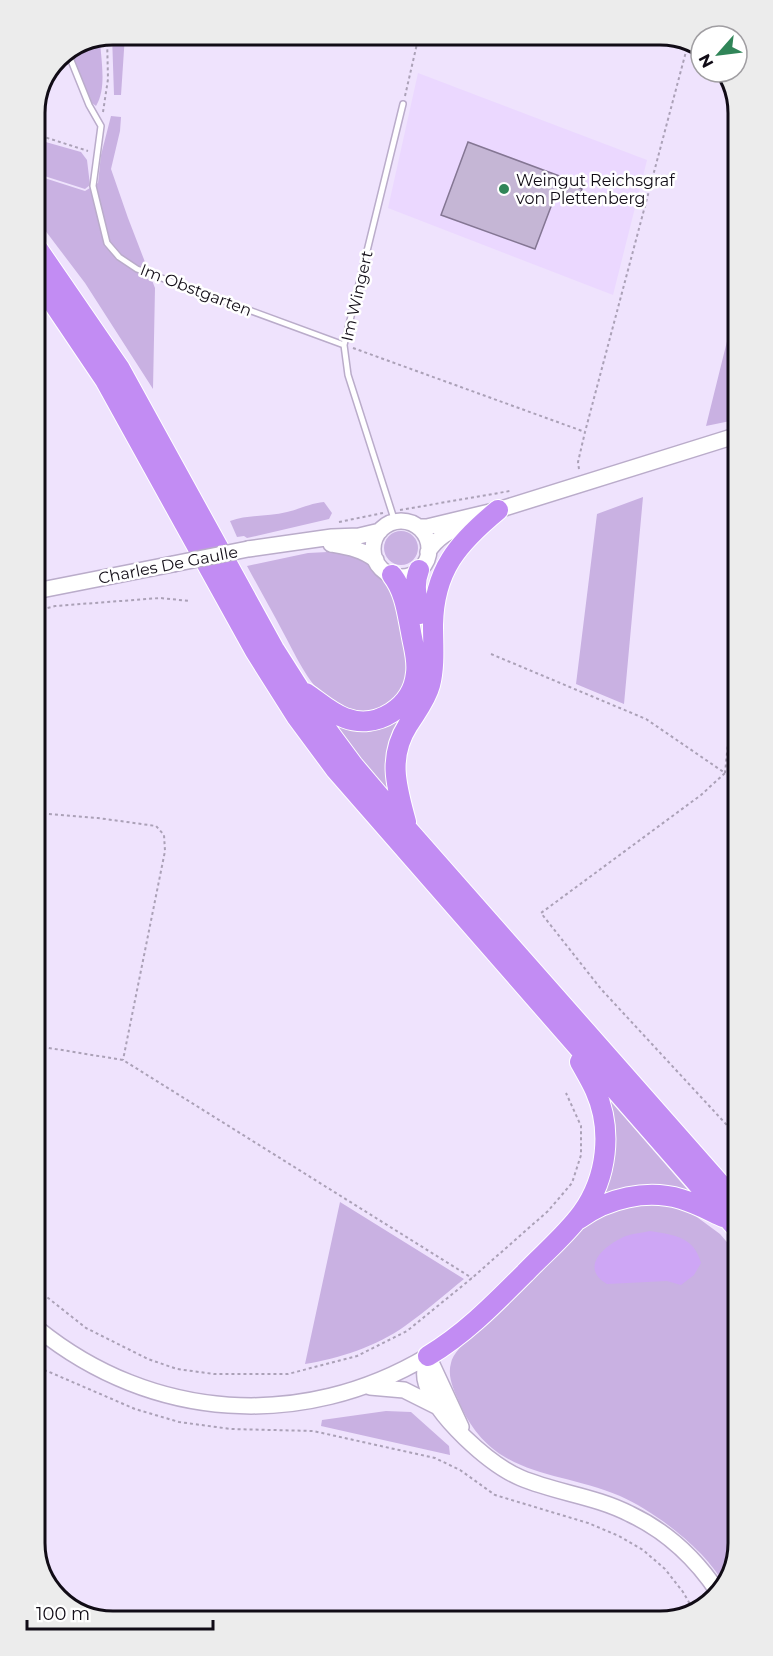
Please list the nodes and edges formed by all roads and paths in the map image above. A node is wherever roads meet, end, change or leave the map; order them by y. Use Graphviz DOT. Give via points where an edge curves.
graph roads {
  1 [pos="417,45"];
  2 [pos="106,46"];
  3 [pos="686,50"];
  4 [pos="71,60"];
  5 [pos="403,104"];
  6 [pos="100,126"];
  7 [pos="45,137"];
  8 [pos="96,154"];
  9 [pos="45,260"];
  10 [pos="45,291"];
  11 [pos="344,345"];
  12 [pos="585,432"];
  13 [pos="728,438"];
  14 [pos="583,484"];
  15 [pos="514,490"];
  16 [pos="498,510"];
  17 [pos="394,516"];
  18 [pos="335,523"];
  19 [pos="418,527"];
  20 [pos="380,531"];
  21 [pos="301,541"];
  22 [pos="429,552"];
  23 [pos="376,560"];
  24 [pos="419,570"];
  25 [pos="392,575"];
  26 [pos="45,589"];
  27 [pos="190,601"];
  28 [pos="45,609"];
  29 [pos="491,654"];
  30 [pos="433,660"];
  31 [pos="297,687"];
  32 [pos="728,743"];
  33 [pos="725,773"];
  34 [pos="728,775"];
  35 [pos="45,814"];
  36 [pos="409,831"];
  37 [pos="564,1032"];
  38 [pos="45,1047"];
  39 [pos="123,1060"];
  40 [pos="566,1093"];
  41 [pos="728,1126"];
  42 [pos="728,1211"];
  43 [pos="728,1211"];
  44 [pos="728,1216"];
  45 [pos="573,1224"];
  46 [pos="472,1278"];
  47 [pos="45,1296"];
  48 [pos="45,1334"];
  49 [pos="428,1356"];
  50 [pos="45,1371"];
  51 [pos="364,1386"];
  52 [pos="439,1408"];
  53 [pos="464,1435"];
  54 [pos="713,1585"];
  55 [pos="690,1604"];
  1 -- 5 [label="path"];
  2 -- 6 [label="path" via="108,79"];
  3 -- 12 [label="path"];
  4 -- 6 [label="lane"];
  5 -- 11 [label="lane, Im Wingert"];
  6 -- 8 [label="lane, Im Obstgarten"];
  7 -- 8 [label="path"];
  8 -- 11 [label="lane, Im Obstgarten" via="93,186 107,243 119,257 137,269"];
  9 -- 31 [label="highway" via="120,369"];
  10 -- 37 [label="highway" via="105,380 255,651 296,717 336,770"];
  11 -- 12 [label="path"];
  11 -- 17 [label="lane, Im Wingert" via="348,375"];
  12 -- 14 [label="path" via="578,462"];
  13 -- 14 [label="street"];
  14 -- 16 [label="street"];
  15 -- 17 [label="path"];
  16 -- 19 [label="street"];
  16 -- 22 [label="street" via="441,536"];
  16 -- 30 [label="highway" via="466,538 445,568 434,605"];
  17 -- 18 [label="path"];
  17 -- 19 [label="street"];
  17 -- 20 [label="street"];
  19 -- 22 [label="street" via="428,541"];
  20 -- 21 [label="street, Charles De Gaulle"];
  20 -- 23 [label="street" via="374,545"];
  21 -- 23 [label="street, Charles De Gaulle" via="351,547"];
  21 -- 26 [label="street, Charles De Gaulle, bridge"];
  22 -- 24 [label="street"];
  23 -- 25 [label="street"];
  24 -- 25 [label="street" via="406,576"];
  24 -- 30 [label="highway" via="415,591"];
  25 -- 31 [label="highway" via="403,595 417,670 413,688 402,704 381,718 355,720 338,715"];
  27 -- 28 [label="path" via="160,598"];
  29 -- 33 [label="path" via="646,720"];
  30 -- 36 [label="highway" via="428,693 402,736 394,764"];
  31 -- 36 [label="highway" via="353,765"];
  32 -- 33 [label="path"];
  33 -- 34 [label="path"];
  33 -- 41 [label="path" via="541,913 601,989"];
  35 -- 39 [label="path" via="156,826 164,835 165,851"];
  36 -- 43 [label="highway"];
  37 -- 42 [label="highway"];
  37 -- 45 [label="highway" via="595,1091 605,1132 601,1174 590,1201"];
  38 -- 39 [label="path"];
  39 -- 46 [label="path"];
  40 -- 46 [label="path" via="581,1126 581,1155 572,1183 548,1211"];
  44 -- 45 [label="highway" via="682,1199 642,1195 604,1205"];
  45 -- 49 [label="highway" via="483,1315"];
  46 -- 47 [label="path" via="397,1336 357,1356 288,1374 214,1374 177,1369 86,1328"];
  48 -- 51 [label="street" via="116,1378 189,1400 265,1406 315,1400"];
  49 -- 51 [label="street"];
  49 -- 52 [label="street" via="425,1378"];
  49 -- 53 [label="street"];
  50 -- 55 [label="path" via="135,1409 179,1422 313,1431 435,1458 495,1495 619,1536 665,1569"];
  51 -- 52 [label="street" via="404,1390"];
  52 -- 53 [label="street"];
  53 -- 54 [label="street" via="489,1459 518,1477 591,1498 648,1523 693,1560"];
}
